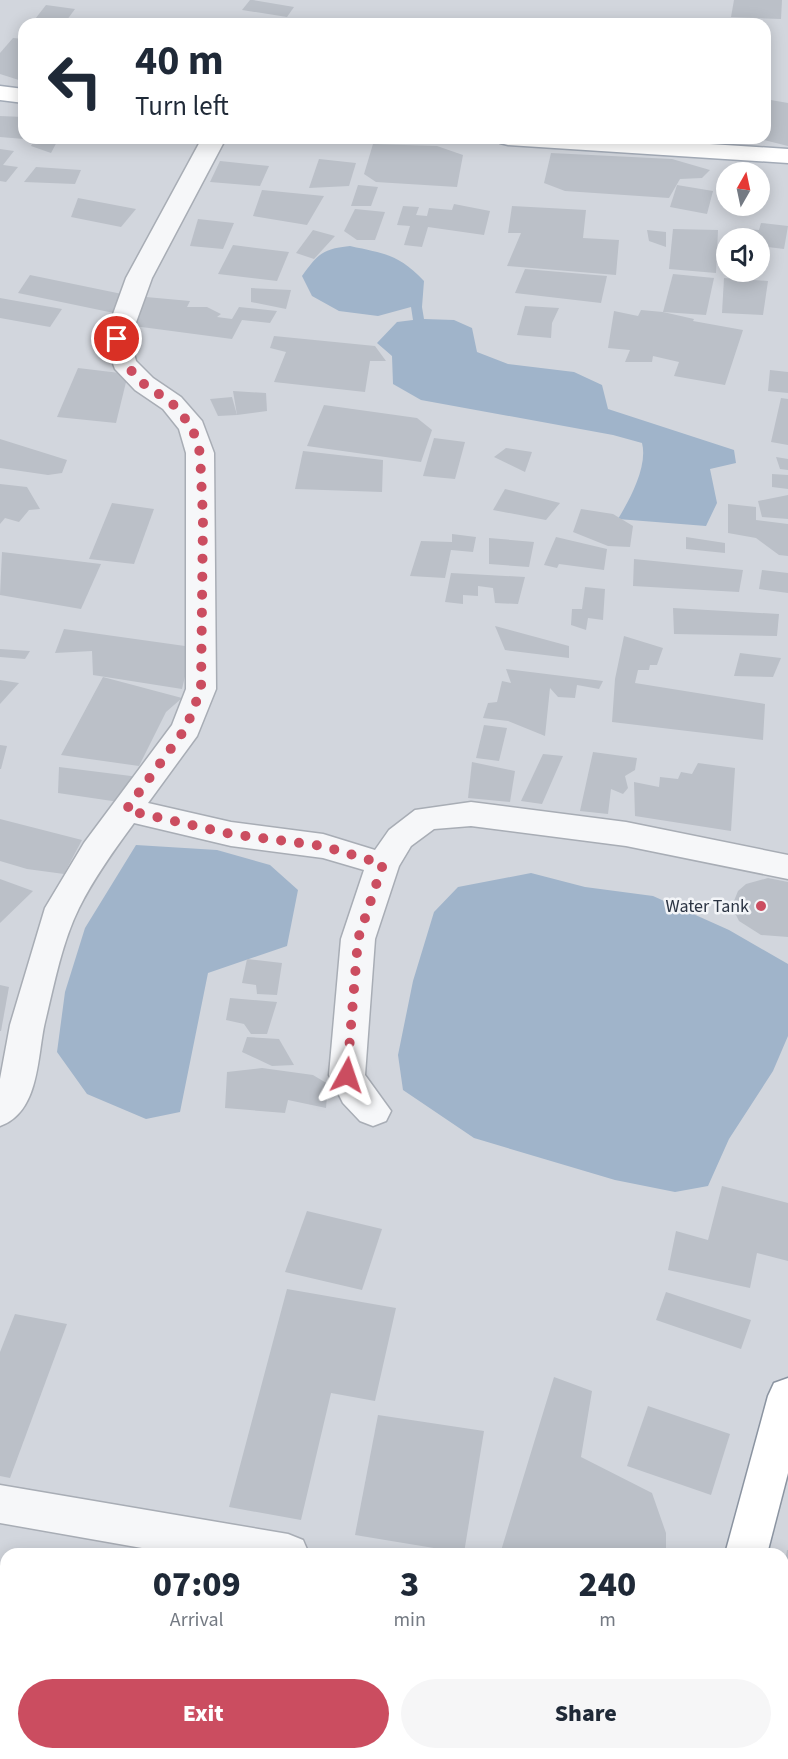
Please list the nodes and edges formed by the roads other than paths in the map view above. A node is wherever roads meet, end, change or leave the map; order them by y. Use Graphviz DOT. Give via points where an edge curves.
graph roads {
  1 [pos="0,93"];
  2 [pos="18,95"];
  3 [pos="211,144"];
  4 [pos="601,144"];
  5 [pos="788,156"];
  6 [pos="126,810"];
  7 [pos="383,864"];
  8 [pos="788,867"];
  9 [pos="0,1111"];
  10 [pos="373,1111"];
  11 [pos="788,1396"];
  12 [pos="0,1504"];
  13 [pos="253,1548"];
  14 [pos="748,1548"];
  1 -- 2 [label="main road"];
  3 -- 6 [label="street" via="139,278 117,339 124,363 144,384 172,403 192,427 200,453 203,518 201,689 186,728"];
  4 -- 5 [label="main road"];
  6 -- 7 [label="street" via="231,834 323,846"];
  6 -- 9 [label="street" via="62,908 32,1005 21,1071"];
  7 -- 8 [label="street" via="400,838 426,818 471,814 626,834"];
  7 -- 10 [label="street" via="358,939 347,1075 356,1093"];
  11 -- 14 [label="main road"];
  12 -- 13 [label="street"];
}
